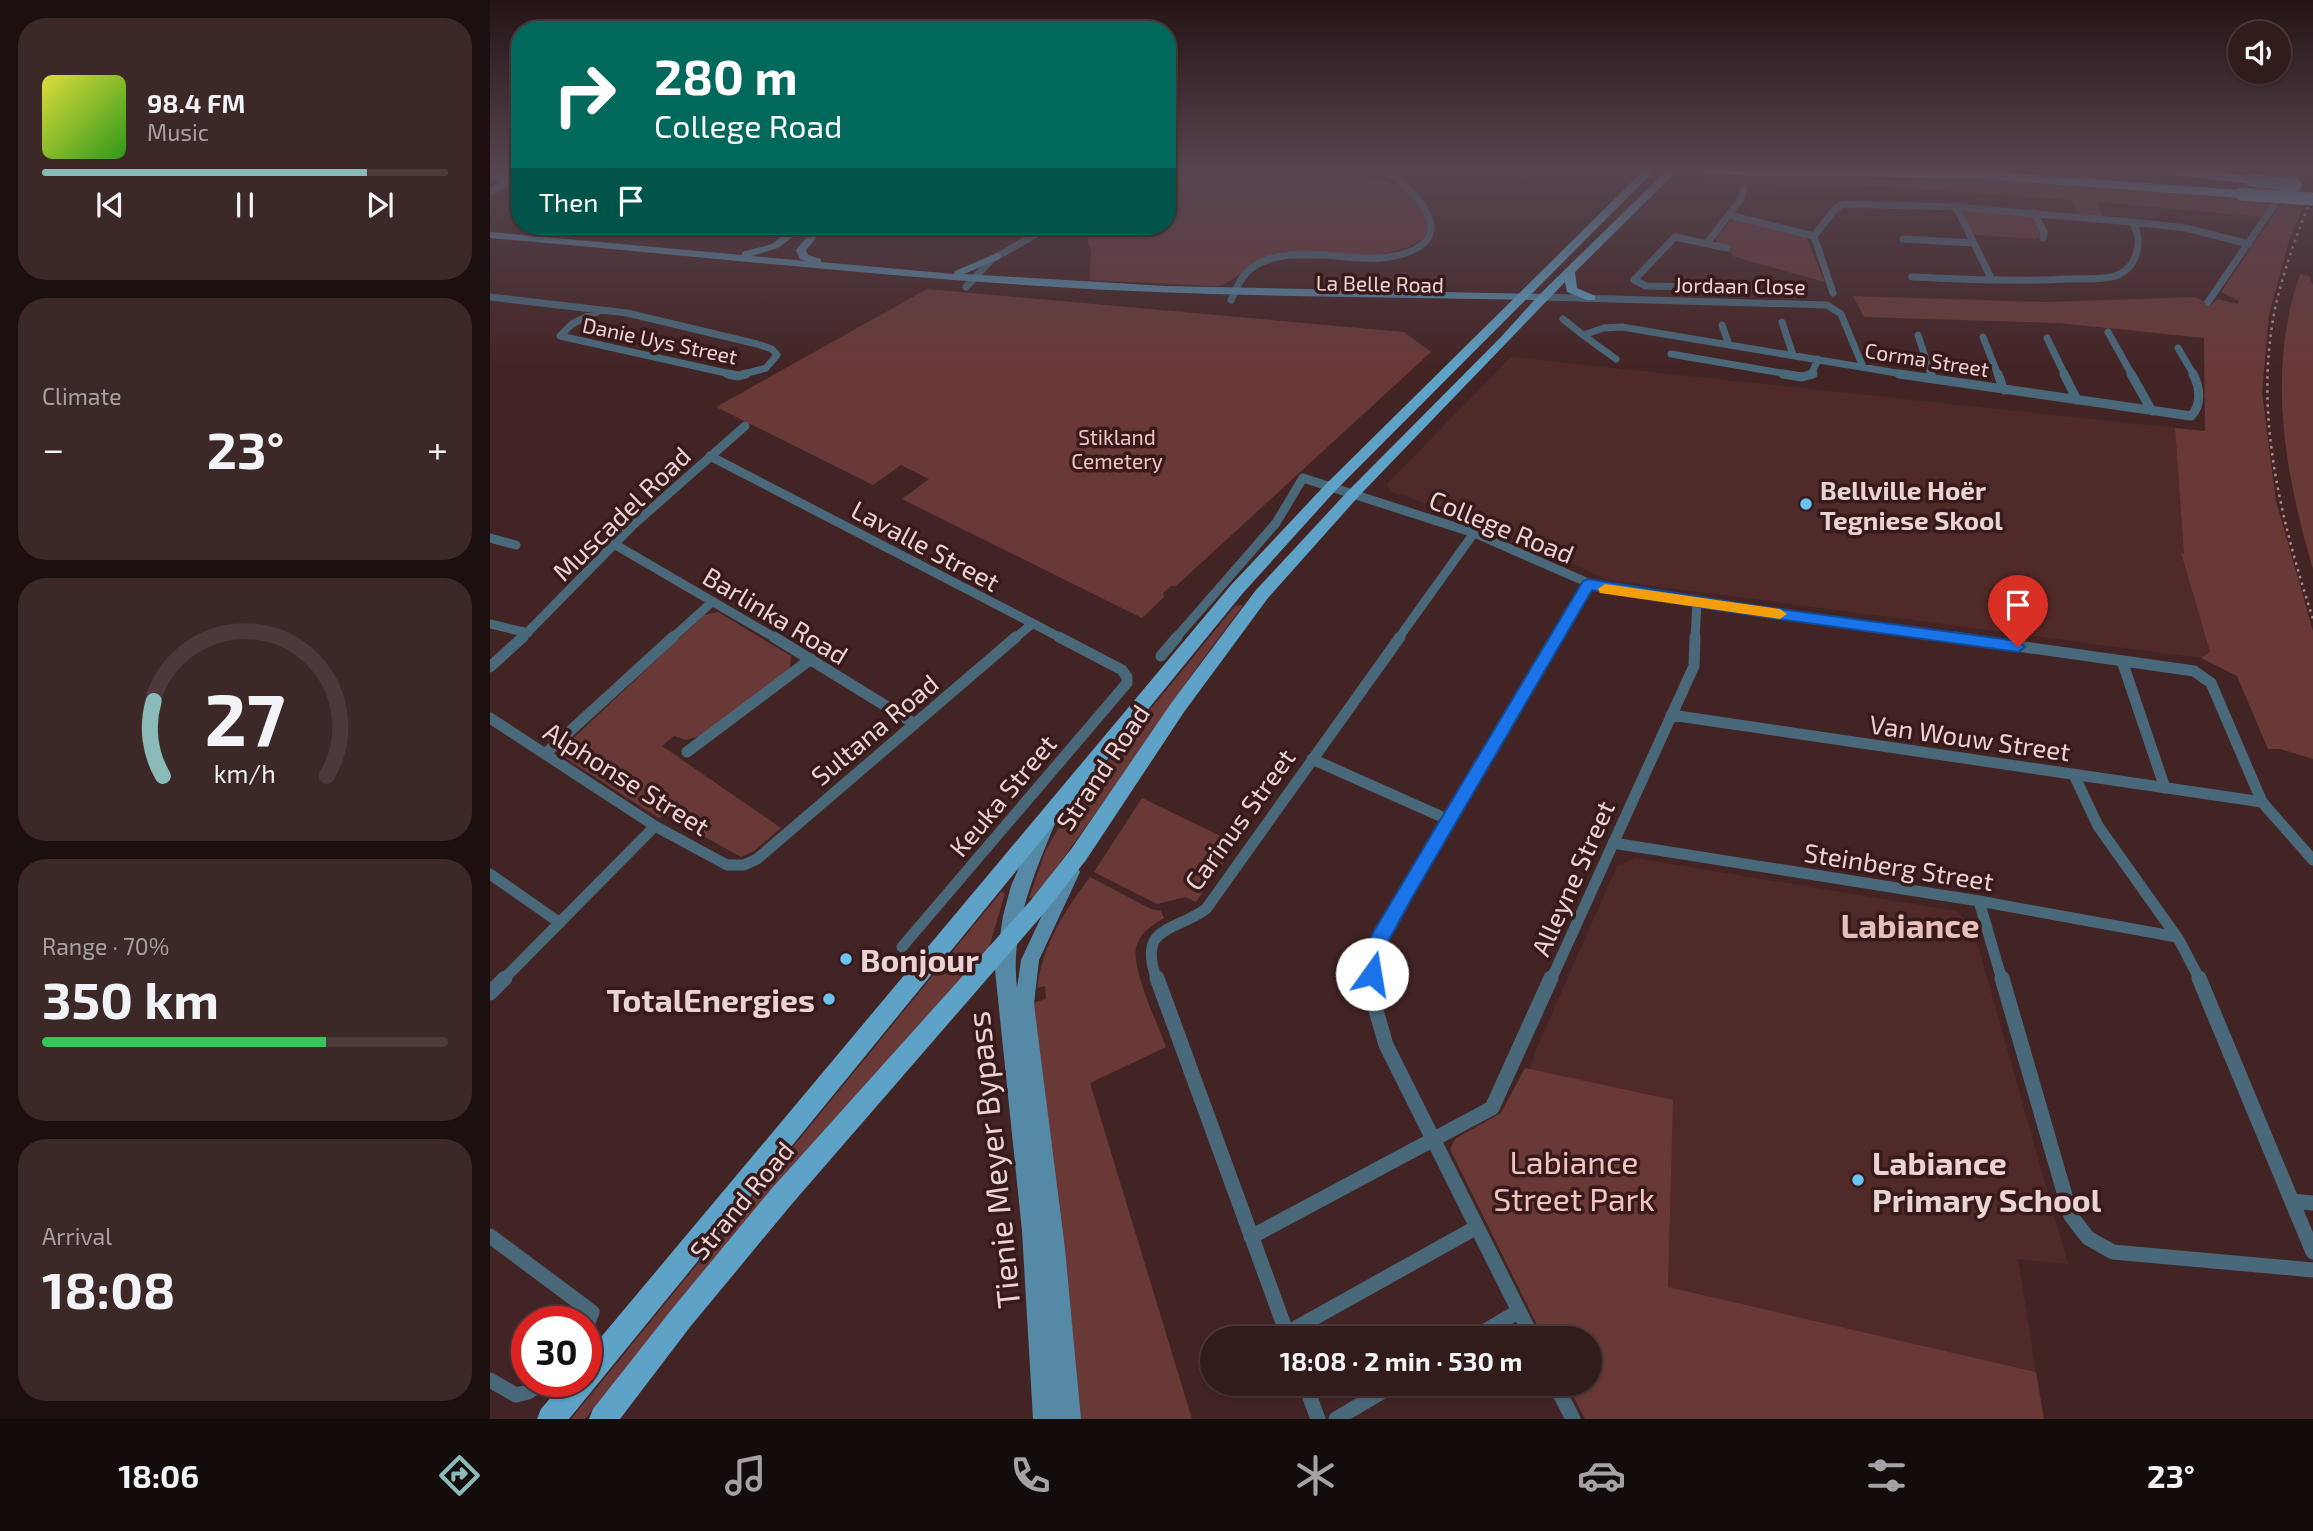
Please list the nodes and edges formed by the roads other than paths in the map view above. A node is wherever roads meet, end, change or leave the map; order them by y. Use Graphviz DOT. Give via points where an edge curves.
graph roads {
  1 [pos="504,236"];
  2 [pos="790,236"];
  3 [pos="795,236"];
  4 [pos="805,236"];
  5 [pos="810,236"];
  6 [pos="1032,236"];
  7 [pos="1429,236"];
  8 [pos="1583,236"];
  9 [pos="1606,236"];
  10 [pos="1712,236"];
  11 [pos="1814,236"];
  12 [pos="1970,236"];
  13 [pos="2138,236"];
  14 [pos="2220,236"];
  15 [pos="2254,236"];
  16 [pos="1903,239"];
  17 [pos="490,243"];
  18 [pos="1707,243"];
  19 [pos="1973,243"];
  20 [pos="2249,244"];
  21 [pos="643,248"];
  22 [pos="1727,248"];
  23 [pos="998,255"];
  24 [pos="767,265"];
  25 [pos="842,267"];
  26 [pos="1570,272"];
  27 [pos="929,274"];
  28 [pos="1912,277"];
  29 [pos="1992,280"];
  30 [pos="1017,282"];
  31 [pos="970,283"];
  32 [pos="1755,288"];
  33 [pos="1833,293"];
  34 [pos="1233,296"];
  35 [pos="490,297"];
  36 [pos="1591,299"];
  37 [pos="1519,300"];
  38 [pos="1540,300"];
  39 [pos="1662,301"];
  40 [pos="2208,302"];
  41 [pos="600,310"];
  42 [pos="1563,319"];
  43 [pos="1782,322"];
  44 [pos="1723,325"];
  45 [pos="2108,332"];
  46 [pos="1583,335"];
  47 [pos="1918,335"];
  48 [pos="1983,337"];
  49 [pos="2047,338"];
  50 [pos="1728,345"];
  51 [pos="2178,348"];
  52 [pos="1671,354"];
  53 [pos="1793,355"];
  54 [pos="1616,359"];
  55 [pos="1818,359"];
  56 [pos="1863,367"];
  57 [pos="1932,378"];
  58 [pos="2004,390"];
  59 [pos="2077,400"];
  60 [pos="2152,411"];
  61 [pos="745,426"];
  62 [pos="710,456"];
  63 [pos="1331,487"];
  64 [pos="1353,494"];
  65 [pos="1474,533"];
  66 [pos="490,538"];
  67 [pos="614,544"];
  68 [pos="516,545"];
  69 [pos="1588,584"];
  70 [pos="1697,601"];
  71 [pos="712,602"];
  72 [pos="490,624"];
  73 [pos="1032,624"];
  74 [pos="528,633"];
  75 [pos="1161,656"];
  76 [pos="811,659"];
  77 [pos="2122,661"];
  78 [pos="490,667"];
  79 [pos="1122,670"];
  80 [pos="1671,715"];
  81 [pos="490,718"];
  82 [pos="915,724"];
  83 [pos="687,752"];
  84 [pos="545,754"];
  85 [pos="1312,759"];
  86 [pos="2074,775"];
  87 [pos="2165,788"];
  88 [pos="2262,802"];
  89 [pos="1048,818"];
  90 [pos="1449,820"];
  91 [pos="655,826"];
  92 [pos="1613,843"];
  93 [pos="1079,854"];
  94 [pos="2313,859"];
  95 [pos="744,865"];
  96 [pos="490,874"];
  97 [pos="1979,901"];
  98 [pos="560,923"];
  99 [pos="2177,937"];
  100 [pos="1008,943"];
  101 [pos="902,947"];
  102 [pos="490,993"];
  103 [pos="1435,1141"];
  104 [pos="2292,1201"];
  105 [pos="2313,1203"];
  106 [pos="1477,1227"];
  107 [pos="490,1236"];
  108 [pos="1251,1237"];
  109 [pos="2313,1252"];
  110 [pos="2313,1270"];
  111 [pos="572,1306"];
  112 [pos="1519,1311"];
  113 [pos="1284,1326"];
  114 [pos="1305,1326"];
  115 [pos="1494,1326"];
  116 [pos="1526,1326"];
  117 [pos="602,1357"];
  118 [pos="490,1380"];
  119 [pos="511,1392"];
  120 [pos="1310,1396"];
  121 [pos="1375,1396"];
  122 [pos="1561,1396"];
  123 [pos="569,1397"];
  124 [pos="551,1419"];
  125 [pos="603,1419"];
  126 [pos="1045,1419"];
  127 [pos="1069,1419"];
  128 [pos="1318,1419"];
  129 [pos="1336,1419"];
  130 [pos="1573,1419"];
  1 -- 21 [label="main road, La Belle Road"];
  2 -- 21 [label="main road" via="747,254"];
  3 -- 24 [label="main road"];
  4 -- 24 [label="main road"];
  5 -- 25 [label="main road" via="801,254"];
  6 -- 23 [label="street"];
  7 -- 34 [label="street" via="1426,242 1394,256 1294,256 1266,261 1244,274"];
  8 -- 37 [label="main road, Strand Road"];
  9 -- 26 [label="main road, Strand Road"];
  10 -- 18 [label="street"];
  11 -- 33 [label="street"];
  12 -- 19 [label="street"];
  13 -- 29 [label="street" via="2140,241 2122,273 2089,279"];
  14 -- 20 [label="street"];
  15 -- 20 [label="street"];
  16 -- 19 [label="street"];
  17 -- 24 [label="main road, La Belle Road"];
  18 -- 22 [label="street"];
  18 -- 32 [label="street" via="1673,238 1635,281 1646,286"];
  19 -- 29 [label="street"];
  20 -- 40 [label="street"];
  21 -- 24 [label="main road, La Belle Road"];
  23 -- 27 [label="main road" via="964,272"];
  23 -- 30 [label="main road" via="989,271"];
  23 -- 31 [label="street"];
  24 -- 25 [label="main road, La Belle Road"];
  24 -- 31 [label="main road, La Belle Road"];
  25 -- 27 [label="main road, La Belle Road"];
  26 -- 36 [label="main road" via="1571,290"];
  26 -- 38 [label="main road, Strand Road"];
  27 -- 31 [label="main road, La Belle Road"];
  28 -- 29 [label="street"];
  30 -- 31 [label="main road, La Belle Road"];
  30 -- 34 [label="main road, La Belle Road"];
  31 -- 34 [label="main road, La Belle Road"];
  34 -- 37 [label="main road, La Belle Road"];
  35 -- 41 [label="street, Danie Uys Street"];
  36 -- 38 [label="street, Jordaan Close"];
  36 -- 39 [label="street, Jordaan Close"];
  37 -- 38 [label="main road, La Belle Road"];
  37 -- 63 [label="main road, Strand Road"];
  38 -- 39 [label="street, Jordaan Close"];
  38 -- 64 [label="main road, Strand Road"];
  39 -- 56 [label="street, Jordaan Close" via="1827,305 1842,314"];
  41 -- 41 [label="street, Danie Uys Street" via="710,331 772,349 777,355 766,368 738,376 560,336"];
  42 -- 46 [label="street"];
  43 -- 53 [label="street"];
  44 -- 50 [label="street"];
  45 -- 60 [label="street"];
  46 -- 50 [label="street, Corma Street" via="1622,327"];
  46 -- 54 [label="street"];
  47 -- 57 [label="street"];
  48 -- 58 [label="street"];
  49 -- 59 [label="street"];
  50 -- 53 [label="street, Corma Street"];
  51 -- 60 [label="street, Corma Street" via="2196,379 2197,410 2191,416"];
  52 -- 55 [label="street" via="1802,377 1813,375"];
  53 -- 55 [label="street, Corma Street"];
  55 -- 56 [label="street, Corma Street"];
  56 -- 57 [label="street, Corma Street"];
  57 -- 58 [label="street, Corma Street"];
  58 -- 59 [label="street, Corma Street"];
  59 -- 60 [label="street, Corma Street"];
  61 -- 62 [label="street, Muscadel Road"];
  62 -- 67 [label="street, Muscadel Road"];
  62 -- 73 [label="street, Lavalle Street"];
  63 -- 64 [label="street, College Road"];
  63 -- 75 [label="street" via="1303,478 1284,513"];
  63 -- 89 [label="main road, Strand Road" via="1198,635"];
  64 -- 65 [label="street, College Road"];
  64 -- 93 [label="main road, Strand Road" via="1226,639"];
  65 -- 69 [label="street, College Road"];
  65 -- 85 [label="street, Carinus Street"];
  66 -- 68 [label="street"];
  67 -- 71 [label="street, Barlinka Road"];
  67 -- 74 [label="street, Muscadel Road"];
  69 -- 70 [label="street, College Road"];
  69 -- 90 [label="street"];
  70 -- 77 [label="street, College Road"];
  70 -- 80 [label="street, Alleyne Street" via="1694,666"];
  71 -- 76 [label="street, Barlinka Road"];
  71 -- 84 [label="street"];
  72 -- 74 [label="street"];
  73 -- 79 [label="street, Lavalle Street"];
  73 -- 82 [label="street, Sultana Road"];
  74 -- 78 [label="street, Muscadel Road"];
  76 -- 82 [label="street, Barlinka Road"];
  76 -- 83 [label="street"];
  77 -- 87 [label="street"];
  77 -- 88 [label="street, College Road" via="2194,670 2208,679"];
  79 -- 101 [label="street, Keuka Street" via="1128,680 1121,690"];
  80 -- 86 [label="street, Van Wouw Street"];
  80 -- 92 [label="street, Alleyne Street"];
  81 -- 84 [label="street, Alphonse Street"];
  82 -- 95 [label="street, Sultana Road" via="757,859"];
  84 -- 91 [label="street, Alphonse Street"];
  85 -- 90 [label="street"];
  85 -- 108 [label="street, Carinus Street" via="1206,909 1161,933 1150,949 1151,963"];
  86 -- 87 [label="street, Van Wouw Street"];
  86 -- 99 [label="street" via="2092,819"];
  87 -- 88 [label="street, Van Wouw Street"];
  88 -- 94 [label="street, College Road"];
  89 -- 100 [label="main road, Tienie Meyer Bypass" via="1020,886"];
  89 -- 117 [label="main road, Strand Road"];
  90 -- 103 [label="street" via="1380,937 1371,994 1379,1027"];
  91 -- 95 [label="street, Alphonse Street" via="726,865"];
  91 -- 98 [label="street"];
  92 -- 97 [label="street, Steinberg Street"];
  92 -- 103 [label="street, Alleyne Street" via="1497,1101 1487,1112"];
  93 -- 100 [label="main road, Strand Road"];
  93 -- 127 [label="main road, Tienie Meyer Bypass" via="1030,960 1024,1004"];
  96 -- 98 [label="street"];
  97 -- 99 [label="street, Steinberg Street"];
  97 -- 110 [label="street" via="2071,1216 2080,1231 2100,1248 2113,1252"];
  98 -- 102 [label="street"];
  99 -- 104 [label="street" via="2193,964"];
  100 -- 125 [label="main road, Strand Road" via="782,1196"];
  100 -- 126 [label="main road, Tienie Meyer Bypass" via="1005,970 1033,1231"];
  103 -- 106 [label="street"];
  103 -- 108 [label="street, Alleyne Street"];
  104 -- 105 [label="street"];
  104 -- 109 [label="street"];
  106 -- 112 [label="street"];
  106 -- 114 [label="street"];
  107 -- 111 [label="street"];
  108 -- 113 [label="street, Carinus Street"];
  112 -- 115 [label="street"];
  112 -- 116 [label="street"];
  118 -- 119 [label="street"];
  120 -- 128 [label="street"];
  121 -- 129 [label="street"];
  122 -- 130 [label="street"];
  123 -- 124 [label="main road"];
}
